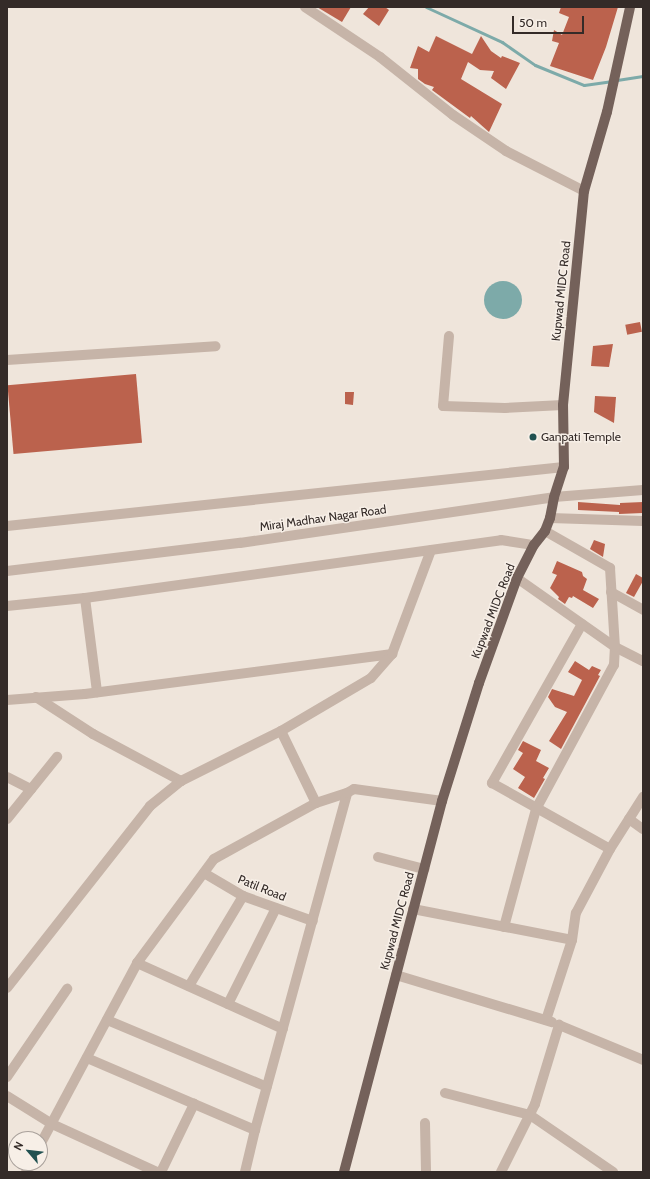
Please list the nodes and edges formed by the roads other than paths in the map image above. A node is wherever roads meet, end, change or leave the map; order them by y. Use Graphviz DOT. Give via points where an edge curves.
graph roads {
  1 [pos="305,7"];
  2 [pos="630,7"];
  3 [pos="584,191"];
  4 [pos="449,336"];
  5 [pos="216,346"];
  6 [pos="7,360"];
  7 [pos="563,406"];
  8 [pos="564,467"];
  9 [pos="643,490"];
  10 [pos="554,497"];
  11 [pos="550,518"];
  12 [pos="643,521"];
  13 [pos="7,526"];
  14 [pos="545,531"];
  15 [pos="534,545"];
  16 [pos="431,550"];
  17 [pos="7,571"];
  18 [pos="517,578"];
  19 [pos="611,592"];
  20 [pos="85,598"];
  21 [pos="7,606"];
  22 [pos="643,610"];
  23 [pos="582,624"];
  24 [pos="615,646"];
  25 [pos="392,654"];
  26 [pos="643,661"];
  27 [pos="98,692"];
  28 [pos="36,698"];
  29 [pos="7,700"];
  30 [pos="281,731"];
  31 [pos="57,757"];
  32 [pos="7,777"];
  33 [pos="181,781"];
  34 [pos="31,789"];
  35 [pos="347,793"];
  36 [pos="643,797"];
  37 [pos="442,801"];
  38 [pos="316,803"];
  39 [pos="536,809"];
  40 [pos="7,819"];
  41 [pos="629,820"];
  42 [pos="643,829"];
  43 [pos="610,849"];
  44 [pos="378,857"];
  45 [pos="424,869"];
  46 [pos="204,874"];
  47 [pos="243,896"];
  48 [pos="276,908"];
  49 [pos="413,909"];
  50 [pos="313,921"];
  51 [pos="504,927"];
  52 [pos="572,940"];
  53 [pos="137,963"];
  54 [pos="396,975"];
  55 [pos="189,986"];
  56 [pos="7,988"];
  57 [pos="66,989"];
  58 [pos="228,1004"];
  59 [pos="107,1020"];
  60 [pos="546,1020"];
  61 [pos="560,1025"];
  62 [pos="283,1029"];
  63 [pos="87,1058"];
  64 [pos="643,1060"];
  65 [pos="7,1077"];
  66 [pos="267,1087"];
  67 [pos="445,1093"];
  68 [pos="7,1096"];
  69 [pos="194,1104"];
  70 [pos="530,1115"];
  71 [pos="425,1123"];
  72 [pos="52,1124"];
  73 [pos="255,1130"];
  74 [pos="48,1131"];
  75 [pos="600,1169"];
  76 [pos="157,1172"];
  77 [pos="161,1172"];
  78 [pos="245,1172"];
  79 [pos="344,1172"];
  80 [pos="426,1172"];
  81 [pos="500,1172"];
  82 [pos="613,1172"];
  1 -- 3 [label="street" via="380,57 453,115 506,151"];
  2 -- 3 [label="main road, Kupwad MIDC Road" via="607,112"];
  3 -- 7 [label="main road, Kupwad MIDC Road"];
  4 -- 7 [label="street" via="443,406"];
  5 -- 6 [label="street"];
  7 -- 8 [label="main road, Kupwad MIDC Road"];
  8 -- 10 [label="main road, Kupwad MIDC Road"];
  8 -- 13 [label="street"];
  9 -- 10 [label="street, Miraj Madhav Nagar Road"];
  10 -- 11 [label="main road, Kupwad MIDC Road"];
  10 -- 17 [label="street, Miraj Madhav Nagar Road" via="240,544"];
  11 -- 12 [label="street"];
  11 -- 14 [label="main road, Kupwad MIDC Road"];
  14 -- 15 [label="main road, Kupwad MIDC Road"];
  14 -- 19 [label="street" via="610,568"];
  15 -- 16 [label="street" via="500,540"];
  15 -- 18 [label="main road, Kupwad MIDC Road"];
  16 -- 20 [label="street"];
  16 -- 25 [label="street"];
  18 -- 23 [label="street"];
  18 -- 37 [label="main road, Kupwad MIDC Road"];
  19 -- 22 [label="street"];
  19 -- 24 [label="street"];
  20 -- 21 [label="street"];
  20 -- 27 [label="street"];
  23 -- 24 [label="street"];
  23 -- 39 [label="street" via="492,783"];
  24 -- 26 [label="street"];
  24 -- 39 [label="street" via="614,665"];
  25 -- 27 [label="street"];
  25 -- 30 [label="street" via="371,678"];
  27 -- 28 [label="street"];
  28 -- 29 [label="street"];
  28 -- 33 [label="street" via="93,734"];
  30 -- 33 [label="street"];
  30 -- 38 [label="street"];
  31 -- 34 [label="street"];
  32 -- 34 [label="street"];
  33 -- 56 [label="street" via="150,806"];
  34 -- 40 [label="street"];
  35 -- 37 [label="street" via="354,789"];
  35 -- 38 [label="street"];
  35 -- 50 [label="street"];
  36 -- 41 [label="street"];
  37 -- 45 [label="main road, Kupwad MIDC Road"];
  38 -- 46 [label="street" via="214,859"];
  39 -- 43 [label="street"];
  39 -- 51 [label="street"];
  41 -- 42 [label="street"];
  41 -- 43 [label="street"];
  43 -- 52 [label="street" via="576,913"];
  44 -- 45 [label="street"];
  45 -- 49 [label="main road, Kupwad MIDC Road"];
  46 -- 47 [label="street, Patil Road"];
  46 -- 53 [label="street"];
  47 -- 48 [label="street, Patil Road"];
  47 -- 55 [label="street"];
  48 -- 50 [label="street, Patil Road"];
  48 -- 58 [label="street"];
  49 -- 51 [label="street"];
  49 -- 54 [label="main road, Kupwad MIDC Road"];
  50 -- 62 [label="street"];
  51 -- 52 [label="street"];
  52 -- 60 [label="street"];
  53 -- 55 [label="street"];
  53 -- 59 [label="street"];
  54 -- 60 [label="street"];
  54 -- 79 [label="main road, Kupwad MIDC Road"];
  55 -- 58 [label="street"];
  57 -- 65 [label="street"];
  58 -- 62 [label="street"];
  59 -- 63 [label="street"];
  59 -- 66 [label="street"];
  60 -- 61 [label="street"];
  61 -- 64 [label="street"];
  61 -- 70 [label="street"];
  62 -- 66 [label="street"];
  63 -- 69 [label="street"];
  63 -- 72 [label="street"];
  66 -- 73 [label="street"];
  67 -- 70 [label="street"];
  68 -- 72 [label="street"];
  69 -- 73 [label="street"];
  69 -- 77 [label="street"];
  70 -- 75 [label="street"];
  70 -- 81 [label="street"];
  71 -- 80 [label="street"];
  72 -- 74 [label="street"];
  72 -- 76 [label="street"];
  73 -- 78 [label="street"];
  75 -- 82 [label="street"];
}
